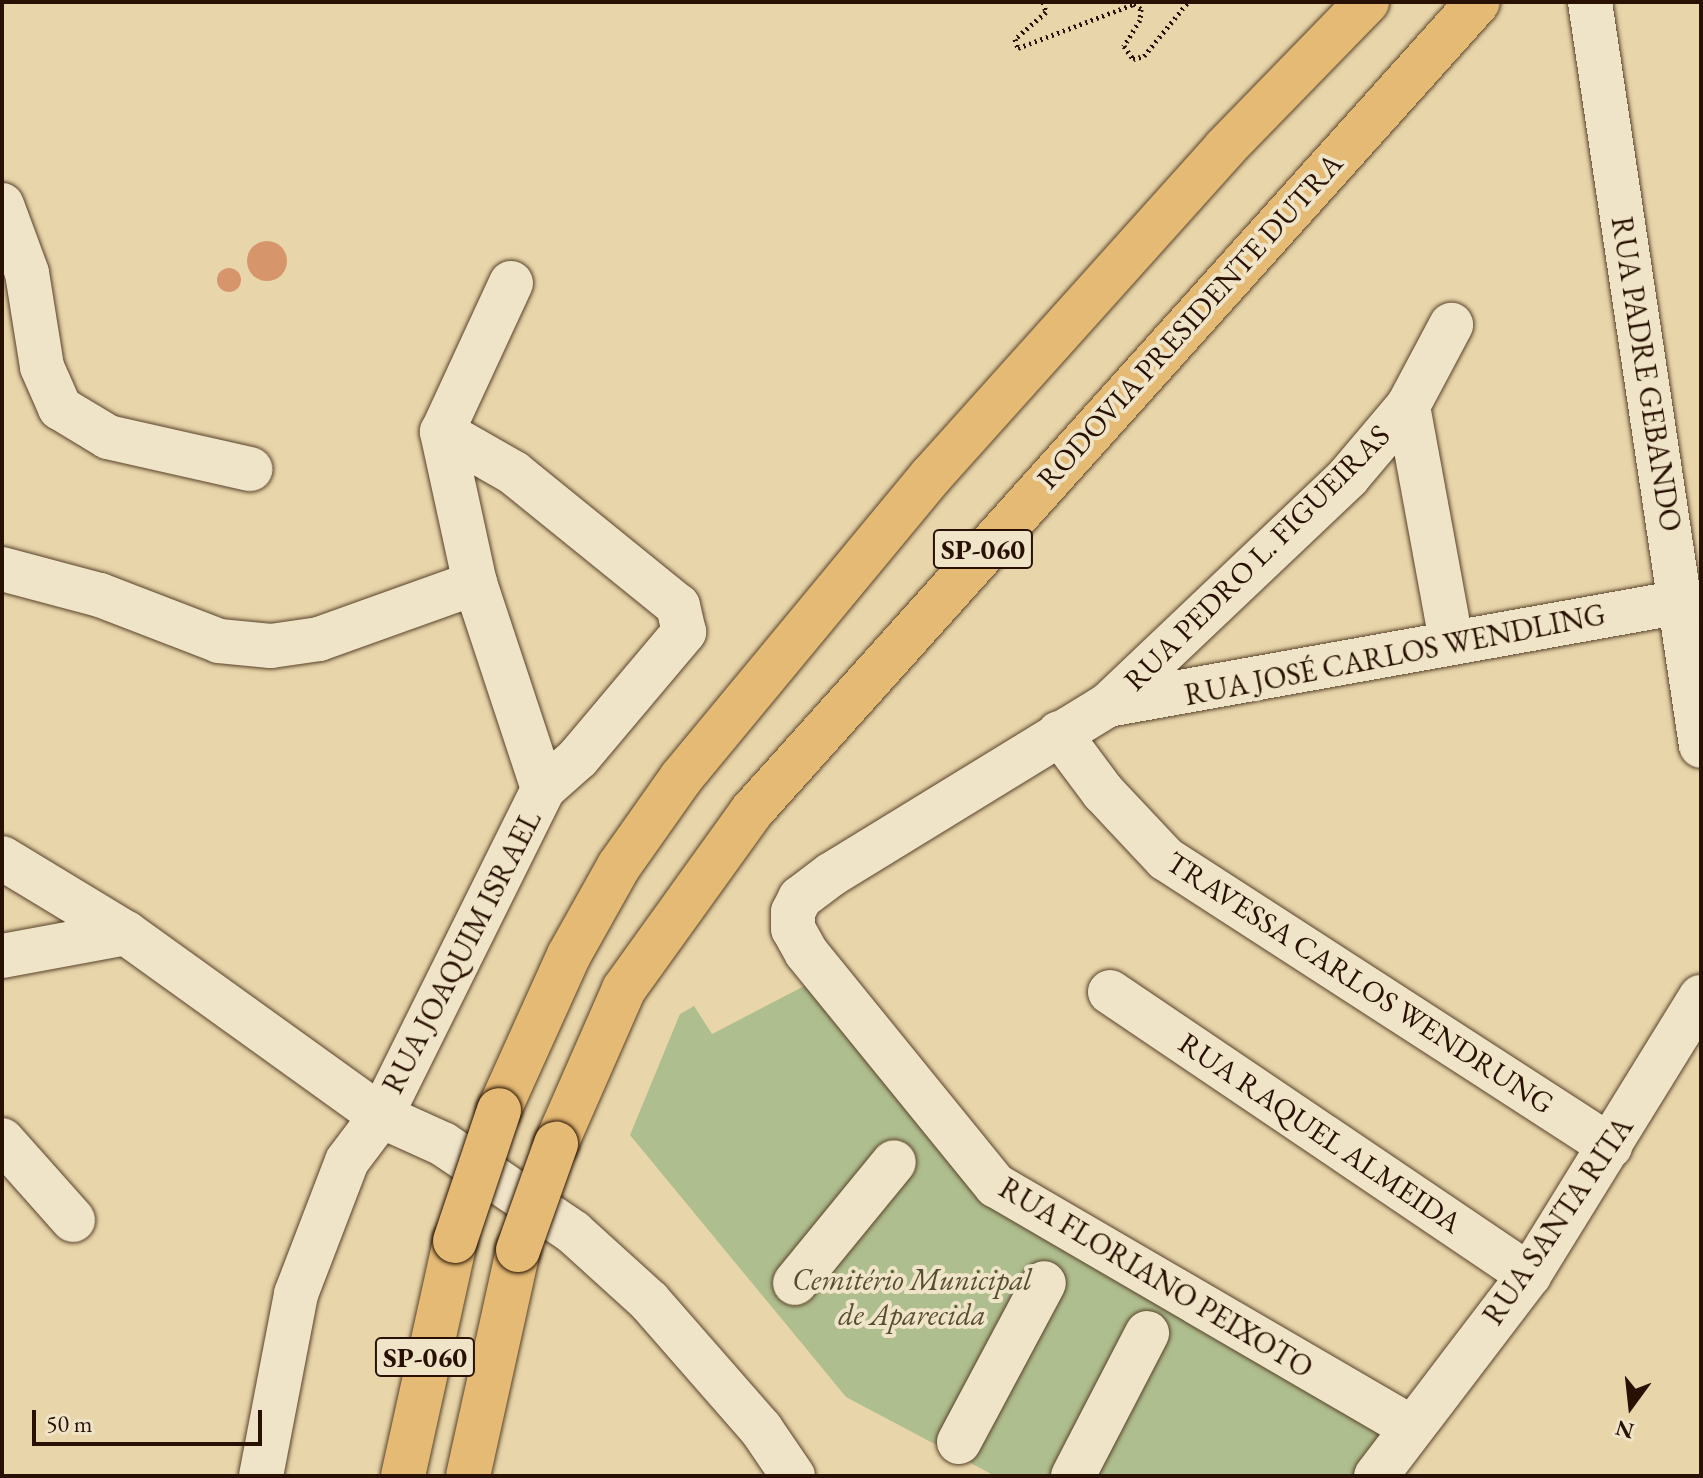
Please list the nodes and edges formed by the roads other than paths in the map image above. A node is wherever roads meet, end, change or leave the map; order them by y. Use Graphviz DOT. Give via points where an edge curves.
graph roads {
  1 [pos="1367,2"];
  2 [pos="1478,2"];
  3 [pos="1590,2"];
  4 [pos="2,205"];
  5 [pos="511,283"];
  6 [pos="1451,325"];
  7 [pos="1408,406"];
  8 [pos="442,432"];
  9 [pos="250,469"];
  10 [pos="2,569"];
  11 [pos="475,583"];
  12 [pos="1681,602"];
  13 [pos="1451,641"];
  14 [pos="1108,705"];
  15 [pos="1059,733"];
  16 [pos="1701,746"];
  17 [pos="543,789"];
  18 [pos="2,858"];
  19 [pos="126,933"];
  20 [pos="2,956"];
  21 [pos="1110,992"];
  22 [pos="1701,997"];
  23 [pos="381,1116"];
  24 [pos="2,1140"];
  25 [pos="1610,1146"];
  26 [pos="894,1162"];
  27 [pos="73,1220"];
  28 [pos="1529,1275"];
  29 [pos="795,1283"];
  30 [pos="1044,1283"];
  31 [pos="1147,1333"];
  32 [pos="1409,1426"];
  33 [pos="959,1442"];
  34 [pos="261,1476"];
  35 [pos="403,1476"];
  36 [pos="468,1476"];
  37 [pos="793,1476"];
  38 [pos="1073,1476"];
  39 [pos="1376,1476"];
  1 -- 35 [label="highway, SP-060, bridge" via="1225,148 931,476 681,778 619,866 569,955 499,1110 455,1241"];
  2 -- 36 [label="highway, RODOVIA PRESIDENTE DUTRA / SP-060, bridge" via="751,812 624,989 556,1144 518,1250"];
  3 -- 12 [label="street, RUA PADRE GEBANDO"];
  4 -- 9 [label="street" via="27,273 42,367 60,408 108,437"];
  5 -- 8 [label="street"];
  6 -- 7 [label="street, RUA PEDRO L. FIGUEIRAS"];
  7 -- 13 [label="street"];
  7 -- 14 [label="street, RUA PEDRO L. FIGUEIRAS" via="1348,477"];
  8 -- 11 [label="street, RUA JOAQUIM ISRAEL"];
  8 -- 17 [label="street, RUA JOAQUIM ISRAEL" via="514,473 678,606 684,632 578,758"];
  10 -- 11 [label="street" via="100,595 219,641 271,646 319,639"];
  11 -- 17 [label="street, RUA JOAQUIM ISRAEL"];
  12 -- 13 [label="street, RUA JOSÉ CARLOS WENDLING"];
  12 -- 16 [label="street, RUA PADRE GEBANDO"];
  13 -- 14 [label="street, RUA JOSÉ CARLOS WENDLING"];
  14 -- 15 [label="street"];
  15 -- 25 [label="street, TRAVESSA CARLOS WENDRUNG" via="1103,792 1166,859"];
  15 -- 32 [label="street, RUA FLORIANO PEIXOTO" via="800,898 793,929 806,952 996,1186"];
  17 -- 23 [label="street, RUA JOAQUIM ISRAEL"];
  18 -- 19 [label="street"];
  19 -- 20 [label="street"];
  19 -- 23 [label="street"];
  21 -- 28 [label="street, RUA RAQUEL ALMEIDA"];
  22 -- 25 [label="street, RUA SANTA RITA"];
  23 -- 34 [label="street, RUA JOAQUIM ISRAEL" via="347,1161 311,1245"];
  23 -- 37 [label="street" via="443,1144 573,1232 679,1334"];
  24 -- 27 [label="street"];
  25 -- 28 [label="street, RUA SANTA RITA"];
  26 -- 29 [label="street"];
  28 -- 32 [label="street, RUA SANTA RITA"];
  30 -- 33 [label="street"];
  31 -- 38 [label="street"];
  32 -- 39 [label="street, RUA SANTA RITA"];
}
